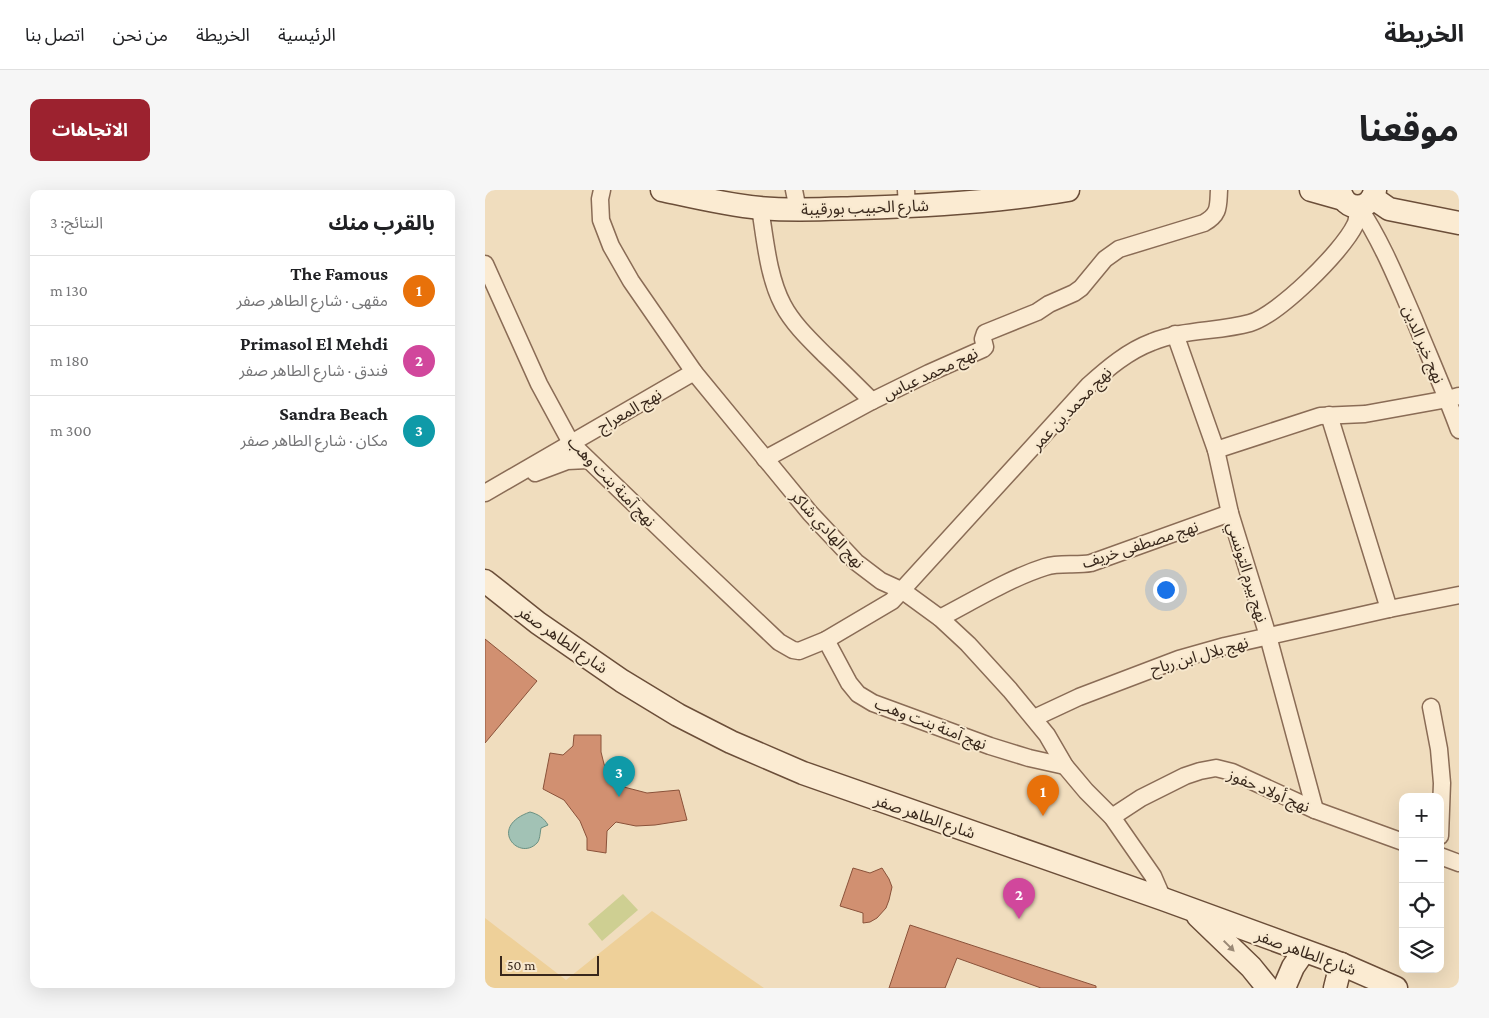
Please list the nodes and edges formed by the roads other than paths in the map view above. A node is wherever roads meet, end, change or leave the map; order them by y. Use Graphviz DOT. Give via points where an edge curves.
graph roads {
  1 [pos="602,190"];
  2 [pos="662,190"];
  3 [pos="1067,190"];
  4 [pos="1219,190"];
  5 [pos="1311,190"];
  6 [pos="1035,193"];
  7 [pos="906,198"];
  8 [pos="796,200"];
  9 [pos="1367,204"];
  10 [pos="760,208"];
  11 [pos="1459,223"];
  12 [pos="1341,245"];
  13 [pos="485,264"];
  14 [pos="1175,334"];
  15 [pos="694,372"];
  16 [pos="1453,397"];
  17 [pos="872,400"];
  18 [pos="1329,415"];
  19 [pos="1459,430"];
  20 [pos="571,443"];
  21 [pos="1216,450"];
  22 [pos="765,459"];
  23 [pos="588,460"];
  24 [pos="485,493"];
  25 [pos="1230,514"];
  26 [pos="485,581"];
  27 [pos="903,591"];
  28 [pos="1459,595"];
  29 [pos="1389,609"];
  30 [pos="940,618"];
  31 [pos="1268,636"];
  32 [pos="826,640"];
  33 [pos="799,651"];
  34 [pos="1431,706"];
  35 [pos="1034,718"];
  36 [pos="1065,766"];
  37 [pos="1442,793"];
  38 [pos="1315,810"];
  39 [pos="1112,817"];
  40 [pos="1399,841"];
  41 [pos="1444,857"];
  42 [pos="1459,863"];
  43 [pos="1163,899"];
  44 [pos="1194,912"];
  45 [pos="1304,950"];
  46 [pos="1341,964"];
  47 [pos="1268,988"];
  48 [pos="1284,988"];
  49 [pos="1335,988"];
  50 [pos="1395,988"];
  1 -- 15 [label="street, نهج الهادي شاكر" via="599,199 601,220 611,246 631,282"];
  2 -- 10 [label="main road, شارع الحبيب بورقيبة"];
  3 -- 6 [label="main road, شارع الحبيب بورقيبة"];
  4 -- 17 [label="street, نهج محمد عباس" via="1217,210 1210,220 1119,249 1105,259 1074,293 985,334 983,349"];
  5 -- 9 [label="main road"];
  6 -- 7 [label="main road, شارع الحبيب بورقيبة" via="970,203"];
  7 -- 8 [label="main road, شارع الحبيب بورقيبة"];
  8 -- 10 [label="main road, شارع الحبيب بورقيبة"];
  9 -- 11 [label="main road"];
  9 -- 12 [label="street, نهج محمد بن عمر"];
  9 -- 12 [label="street" via="1356,238"];
  9 -- 16 [label="street, نهج خير الدين" via="1388,258"];
  10 -- 17 [label="street" via="769,259 783,304 809,339"];
  12 -- 14 [label="street, نهج محمد بن عمر" via="1301,288 1264,317 1244,324"];
  13 -- 20 [label="street, نهج آمنة بنت وهب" via="539,384"];
  14 -- 21 [label="street, نهج بيرم التونسي"];
  14 -- 27 [label="street, نهج محمد بن عمر" via="1135,350 1089,385"];
  15 -- 20 [label="street, نهج المعراج"];
  15 -- 22 [label="street, نهج الهادي شاكر"];
  16 -- 18 [label="street" via="1365,414"];
  16 -- 19 [label="street, نهج خير الدين"];
  17 -- 22 [label="street, نهج محمد عباس"];
  18 -- 21 [label="street"];
  18 -- 29 [label="street"];
  20 -- 23 [label="street, نهج آمنة بنت وهب"];
  20 -- 24 [label="street, نهج المعراج"];
  21 -- 25 [label="street, نهج بيرم التونسي"];
  22 -- 27 [label="street, نهج الهادي شاكر" via="856,562 881,581"];
  23 -- 24 [label="street" via="567,461"];
  23 -- 33 [label="street, نهج آمنة بنت وهب" via="779,642"];
  25 -- 30 [label="street, نهج مصطفى خريف" via="1091,563 1046,566"];
  25 -- 31 [label="street, نهج بيرم التونسي"];
  26 -- 43 [label="main road, شارع الطاهر صفر" via="538,623 622,681 679,716 731,742 803,773"];
  27 -- 30 [label="street, نهج الهادي شاكر"];
  27 -- 32 [label="street, نهج محمد بن عمر" via="892,601"];
  28 -- 29 [label="street, نهج بلال ابن رباح"];
  29 -- 31 [label="street, نهج بلال ابن رباح"];
  30 -- 35 [label="street, نهج الهادي شاكر" via="968,644"];
  31 -- 35 [label="street, نهج بلال ابن رباح" via="1179,659"];
  31 -- 38 [label="street, نهج بيرم التونسي"];
  32 -- 33 [label="street, نهج محمد بن عمر"];
  32 -- 36 [label="street, نهج آمنة بنت وهب" via="858,694 873,702 990,746"];
  34 -- 37 [label="street"];
  35 -- 36 [label="street, نهج الهادي شاكر"];
  36 -- 39 [label="street, نهج الهادي شاكر"];
  38 -- 39 [label="street, نهج أولاد حفوز" via="1232,772 1216,768 1185,776"];
  38 -- 40 [label="street, نهج أولاد حفوز"];
  39 -- 43 [label="street, نهج الهادي شاكر" via="1153,876"];
  41 -- 42 [label="street"];
  43 -- 44 [label="main road, شارع الطاهر صفر"];
  44 -- 45 [label="main road, شارع الطاهر صفر"];
  44 -- 47 [label="main road, one-way"];
  45 -- 46 [label="main road, شارع الطاهر صفر"];
  45 -- 48 [label="main road"];
  46 -- 49 [label="main road"];
  46 -- 50 [label="main road, شارع الطاهر صفر"];
}
